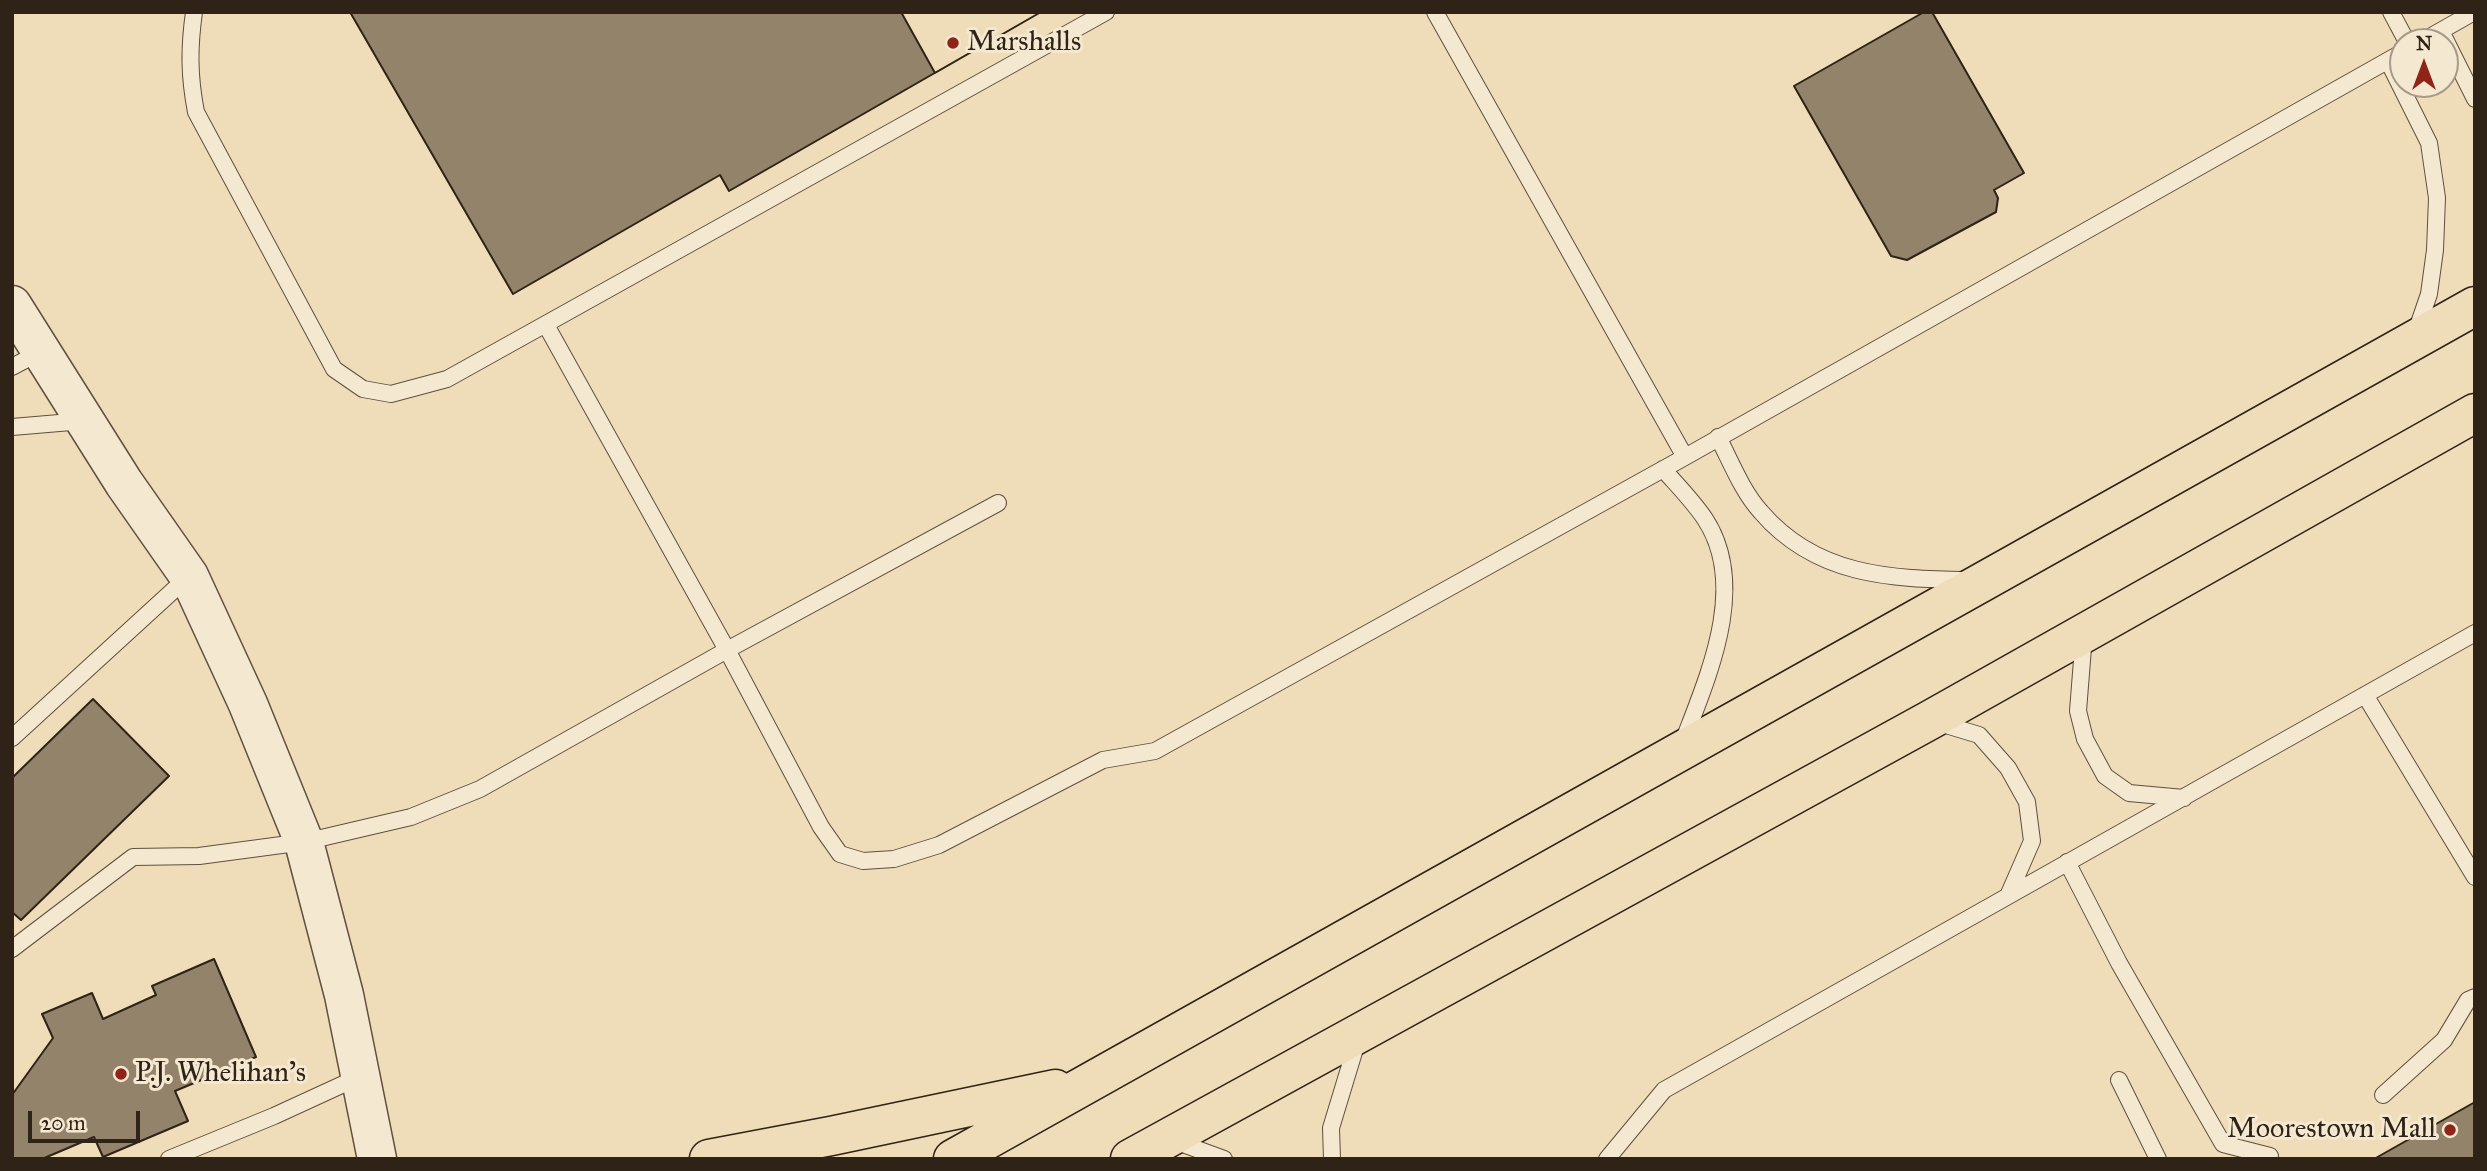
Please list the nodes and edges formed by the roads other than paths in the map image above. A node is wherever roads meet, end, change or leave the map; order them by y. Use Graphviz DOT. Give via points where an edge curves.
graph roads {
  1 [pos="194,12"];
  2 [pos="1106,12"];
  3 [pos="1435,12"];
  4 [pos="2391,12"];
  5 [pos="2474,12"];
  6 [pos="2400,28"];
  7 [pos="2446,28"];
  8 [pos="2388,61"];
  9 [pos="2459,67"];
  10 [pos="2475,99"];
  11 [pos="12,305"];
  12 [pos="2475,306"];
  13 [pos="546,325"];
  14 [pos="2413,341"];
  15 [pos="27,359"];
  16 [pos="2475,413"];
  17 [pos="85,421"];
  18 [pos="12,427"];
  19 [pos="1718,437"];
  20 [pos="1685,457"];
  21 [pos="1663,468"];
  22 [pos="998,503"];
  23 [pos="189,576"];
  24 [pos="1985,580"];
  25 [pos="2084,632"];
  26 [pos="2475,633"];
  27 [pos="727,650"];
  28 [pos="2365,695"];
  29 [pos="1930,720"];
  30 [pos="12,738"];
  31 [pos="1679,752"];
  32 [pos="2184,798"];
  33 [pos="304,842"];
  34 [pos="2067,862"];
  35 [pos="2475,877"];
  36 [pos="2007,896"];
  37 [pos="12,949"];
  38 [pos="2475,997"];
  39 [pos="1359,1032"];
  40 [pos="361,1076"];
  41 [pos="2119,1080"];
  42 [pos="1091,1081"];
  43 [pos="2383,1094"];
  44 [pos="1166,1138"];
  45 [pos="2270,1156"];
  46 [pos="169,1159"];
  47 [pos="377,1159"];
  48 [pos="709,1159"];
  49 [pos="953,1159"];
  50 [pos="1130,1159"];
  51 [pos="1224,1159"];
  52 [pos="1332,1159"];
  53 [pos="1607,1159"];
  54 [pos="2158,1159"];
  1 -- 13 [label="lane" via="189,52 196,112 334,369 363,389 391,394 447,379"];
  2 -- 13 [label="lane"];
  3 -- 20 [label="lane"];
  4 -- 6 [label="lane"];
  5 -- 7 [label="lane"];
  8 -- 14 [label="lane" via="2429,143 2437,198 2429,294"];
  8 -- 19 [label="lane"];
  9 -- 10 [label="lane"];
  11 -- 15 [label="street"];
  12 -- 14 [label="highway"];
  13 -- 27 [label="lane"];
  14 -- 24 [label="highway"];
  15 -- 17 [label="street"];
  16 -- 25 [label="highway"];
  17 -- 18 [label="lane"];
  17 -- 23 [label="street"];
  19 -- 20 [label="lane"];
  19 -- 24 [label="lane" via="1761,512 1815,555 1846,569 1883,577"];
  20 -- 21 [label="lane"];
  21 -- 27 [label="lane" via="1155,751 1103,760 939,845 894,859 863,861 840,854 821,827"];
  21 -- 31 [label="lane" via="1705,519 1717,544 1724,603 1713,665"];
  22 -- 27 [label="lane"];
  23 -- 30 [label="lane"];
  23 -- 33 [label="street"];
  24 -- 31 [label="highway"];
  25 -- 29 [label="highway"];
  25 -- 32 [label="lane" via="2078,711 2085,739 2105,776 2129,793"];
  26 -- 28 [label="lane"];
  27 -- 33 [label="lane" via="480,789 411,817"];
  28 -- 32 [label="lane"];
  28 -- 35 [label="lane"];
  29 -- 36 [label="lane" via="1979,735 2007,768 2027,802 2032,841"];
  29 -- 39 [label="highway"];
  31 -- 42 [label="highway"];
  32 -- 34 [label="lane"];
  33 -- 37 [label="lane" via="199,856 133,857"];
  33 -- 40 [label="street"];
  34 -- 36 [label="lane"];
  34 -- 45 [label="lane" via="2223,1144"];
  36 -- 53 [label="lane" via="1664,1090"];
  38 -- 43 [label="lane" via="2468,1000 2444,1040"];
  39 -- 44 [label="highway"];
  39 -- 52 [label="lane" via="1331,1128"];
  40 -- 46 [label="lane"];
  40 -- 47 [label="street"];
  41 -- 54 [label="lane"];
  42 -- 48 [label="highway"];
  42 -- 49 [label="highway"];
  44 -- 50 [label="highway"];
  44 -- 51 [label="lane"];
}
